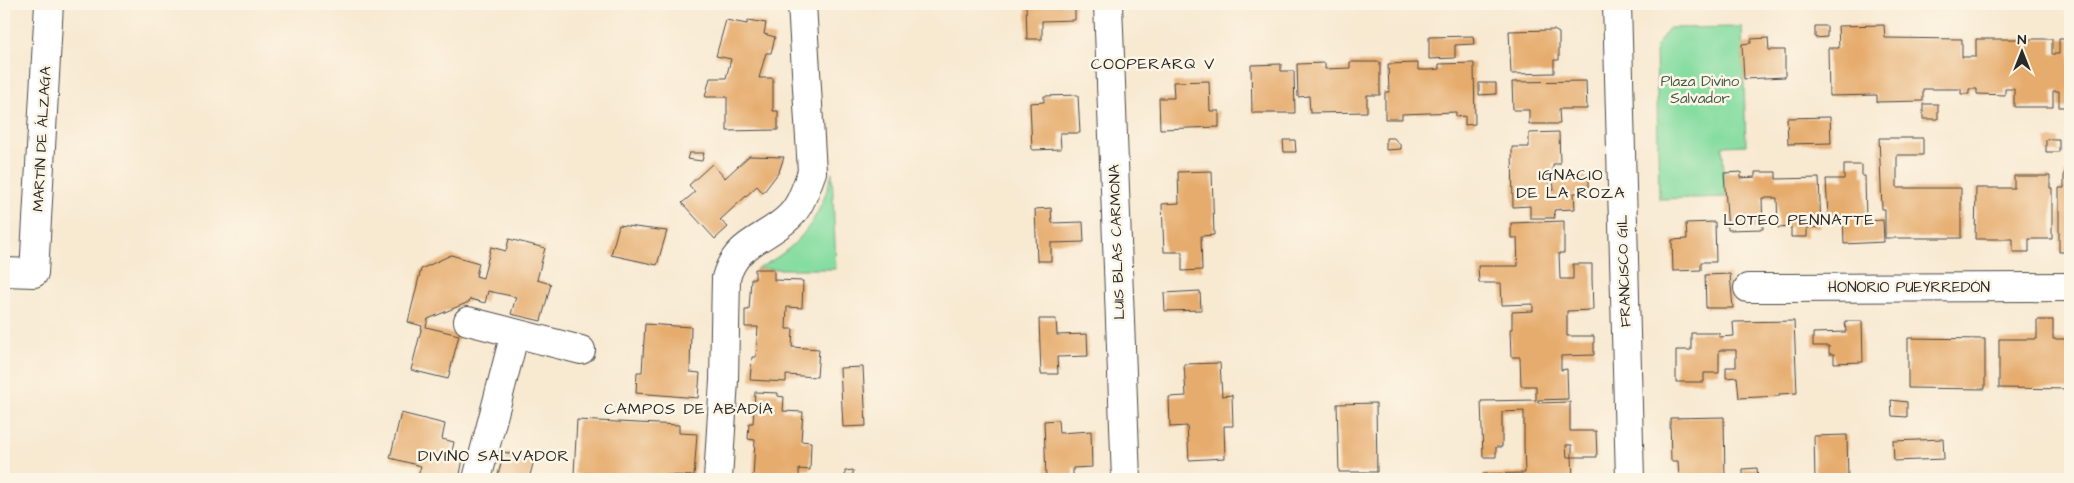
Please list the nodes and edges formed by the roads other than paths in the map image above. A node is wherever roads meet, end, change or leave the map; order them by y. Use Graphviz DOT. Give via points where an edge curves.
graph roads {
  1 [pos="50,4"];
  2 [pos="802,4"];
  3 [pos="1108,4"];
  4 [pos="1617,4"];
  5 [pos="4,272"];
  6 [pos="2070,286"];
  7 [pos="1748,288"];
  8 [pos="468,321"];
  9 [pos="515,332"];
  10 [pos="581,350"];
  11 [pos="477,479"];
  12 [pos="718,479"];
  13 [pos="1126,479"];
  14 [pos="1630,479"];
  1 -- 5 [label="street, MARTÍN DE ÁLZAGA" via="34,273"];
  2 -- 12 [label="street" via="812,172 803,196 790,216 743,249 730,264 726,278"];
  3 -- 13 [label="street, LUIS BLAS CARMONA"];
  4 -- 14 [label="street, FRANCISCO GIL"];
  6 -- 7 [label="street, HONORIO PUEYRREDÓN"];
  8 -- 9 [label="street"];
  9 -- 10 [label="street"];
  9 -- 11 [label="street"];
}
